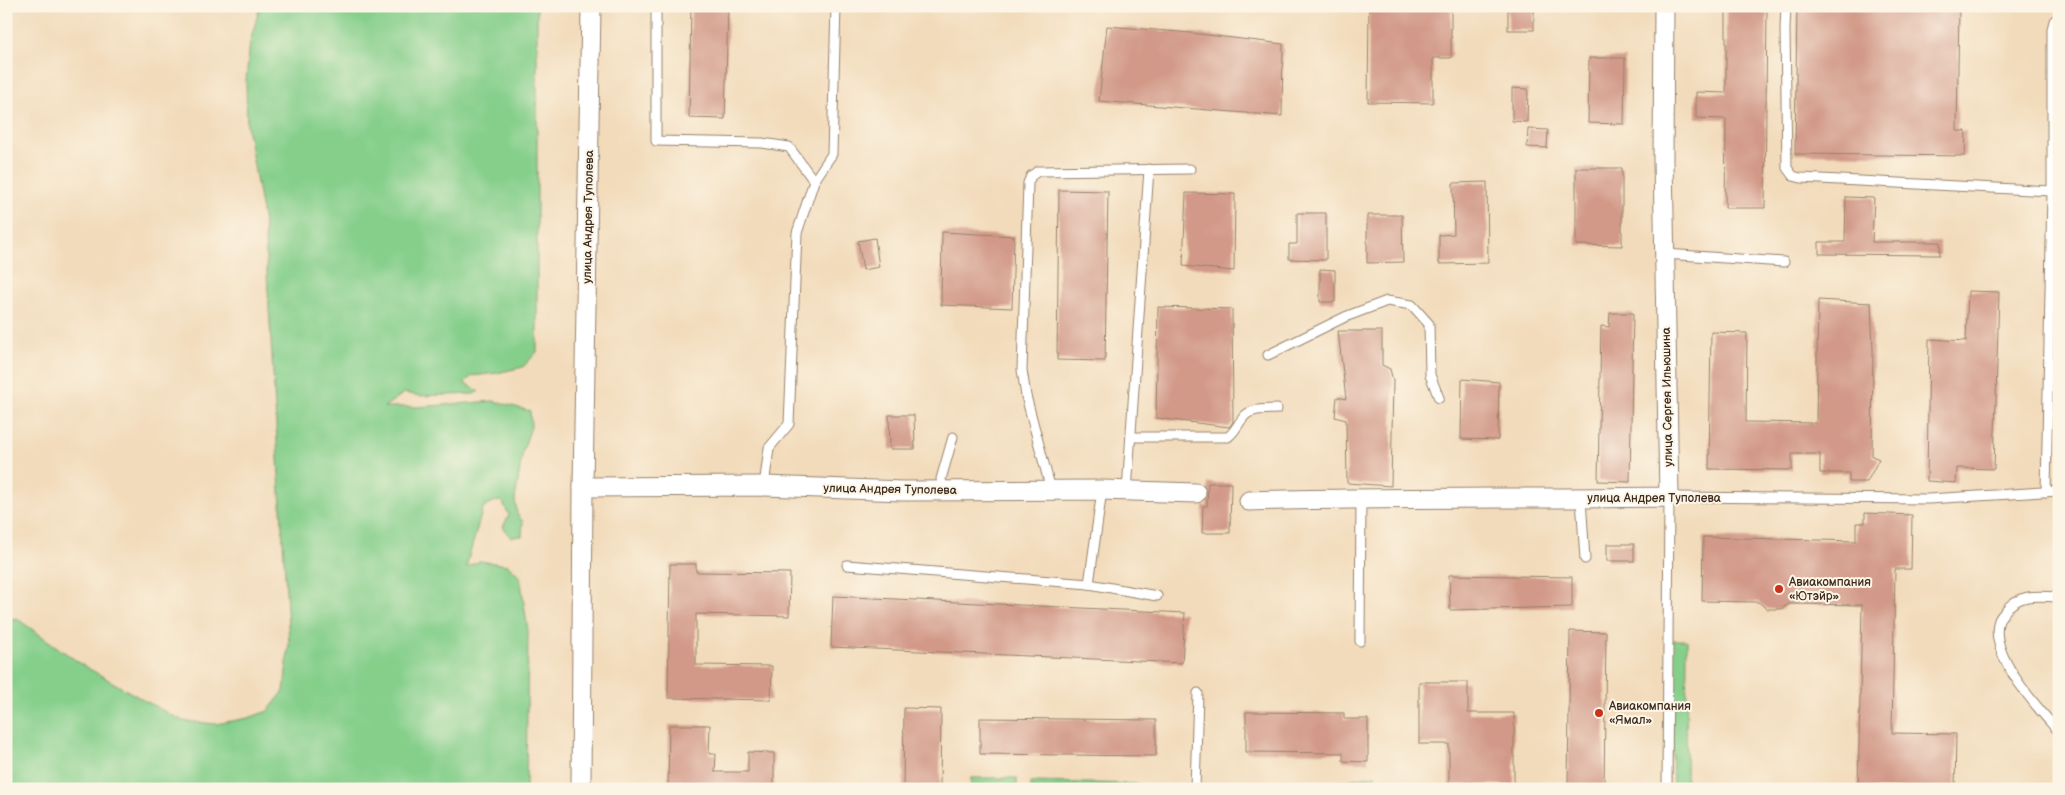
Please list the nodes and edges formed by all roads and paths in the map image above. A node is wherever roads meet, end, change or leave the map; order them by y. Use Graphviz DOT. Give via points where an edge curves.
graph roads {
  1 [pos="591,6"];
  2 [pos="656,6"];
  3 [pos="836,6"];
  4 [pos="1664,6"];
  5 [pos="1786,6"];
  6 [pos="2059,17"];
  7 [pos="1190,168"];
  8 [pos="1148,169"];
  9 [pos="814,181"];
  10 [pos="2055,191"];
  11 [pos="1665,254"];
  12 [pos="1784,262"];
  13 [pos="1268,355"];
  14 [pos="1439,398"];
  15 [pos="1277,409"];
  16 [pos="953,436"];
  17 [pos="1131,437"];
  18 [pos="764,486"];
  19 [pos="583,487"];
  20 [pos="1051,490"];
  21 [pos="1102,490"];
  22 [pos="944,491"];
  23 [pos="1128,491"];
  24 [pos="2059,491"];
  25 [pos="2046,492"];
  26 [pos="1196,493"];
  27 [pos="1669,497"];
  28 [pos="1361,498"];
  29 [pos="1581,499"];
  30 [pos="1249,501"];
  31 [pos="1585,559"];
  32 [pos="847,565"];
  33 [pos="1088,584"];
  34 [pos="1157,596"];
  35 [pos="2059,598"];
  36 [pos="1360,641"];
  37 [pos="1198,693"];
  38 [pos="2059,732"];
  39 [pos="581,789"];
  40 [pos="1195,789"];
  41 [pos="1667,789"];
  1 -- 19 [label="street, улица Андрея Туполева"];
  2 -- 9 [label="lane" via="656,141 789,146"];
  3 -- 9 [label="lane" via="832,154"];
  4 -- 11 [label="street, улица Сергея Ильюшина"];
  5 -- 10 [label="lane" via="1787,168 1793,176"];
  6 -- 10 [label="lane" via="2052,29"];
  7 -- 8 [label="lane"];
  8 -- 17 [label="lane"];
  8 -- 20 [label="lane" via="1038,171 1028,183 1022,370"];
  9 -- 18 [label="lane" via="797,233 789,424 769,448"];
  10 -- 25 [label="lane"];
  11 -- 12 [label="lane"];
  11 -- 27 [label="street, улица Сергея Ильюшина"];
  13 -- 14 [label="lane" via="1345,317 1387,301 1412,305 1429,324 1430,375"];
  15 -- 17 [label="lane" via="1249,412 1228,437"];
  16 -- 22 [label="lane" via="941,479"];
  17 -- 23 [label="lane"];
  18 -- 19 [label="street, улица Андрея Туполева"];
  18 -- 22 [label="street, улица Андрея Туполева"];
  19 -- 39 [label="street, улица Андрея Туполева"];
  20 -- 21 [label="street, улица Андрея Туполева"];
  20 -- 22 [label="street, улица Андрея Туполева"];
  21 -- 23 [label="street, улица Андрея Туполева"];
  21 -- 33 [label="lane"];
  23 -- 26 [label="street, улица Андрея Туполева"];
  24 -- 25 [label="lane, улица Андрея Туполева"];
  25 -- 27 [label="lane, улица Андрея Туполева" via="1928,499"];
  27 -- 29 [label="street, улица Андрея Туполева"];
  27 -- 41 [label="lane, улица Сергея Ильюшина"];
  28 -- 29 [label="street, улица Андрея Туполева"];
  28 -- 30 [label="street, улица Андрея Туполева"];
  28 -- 36 [label="lane"];
  29 -- 31 [label="lane"];
  32 -- 33 [label="lane"];
  33 -- 34 [label="lane"];
  35 -- 38 [label="lane" via="2023,597 2009,606 1999,619 1997,636 2002,655 2015,678"];
  37 -- 40 [label="lane"];
}
